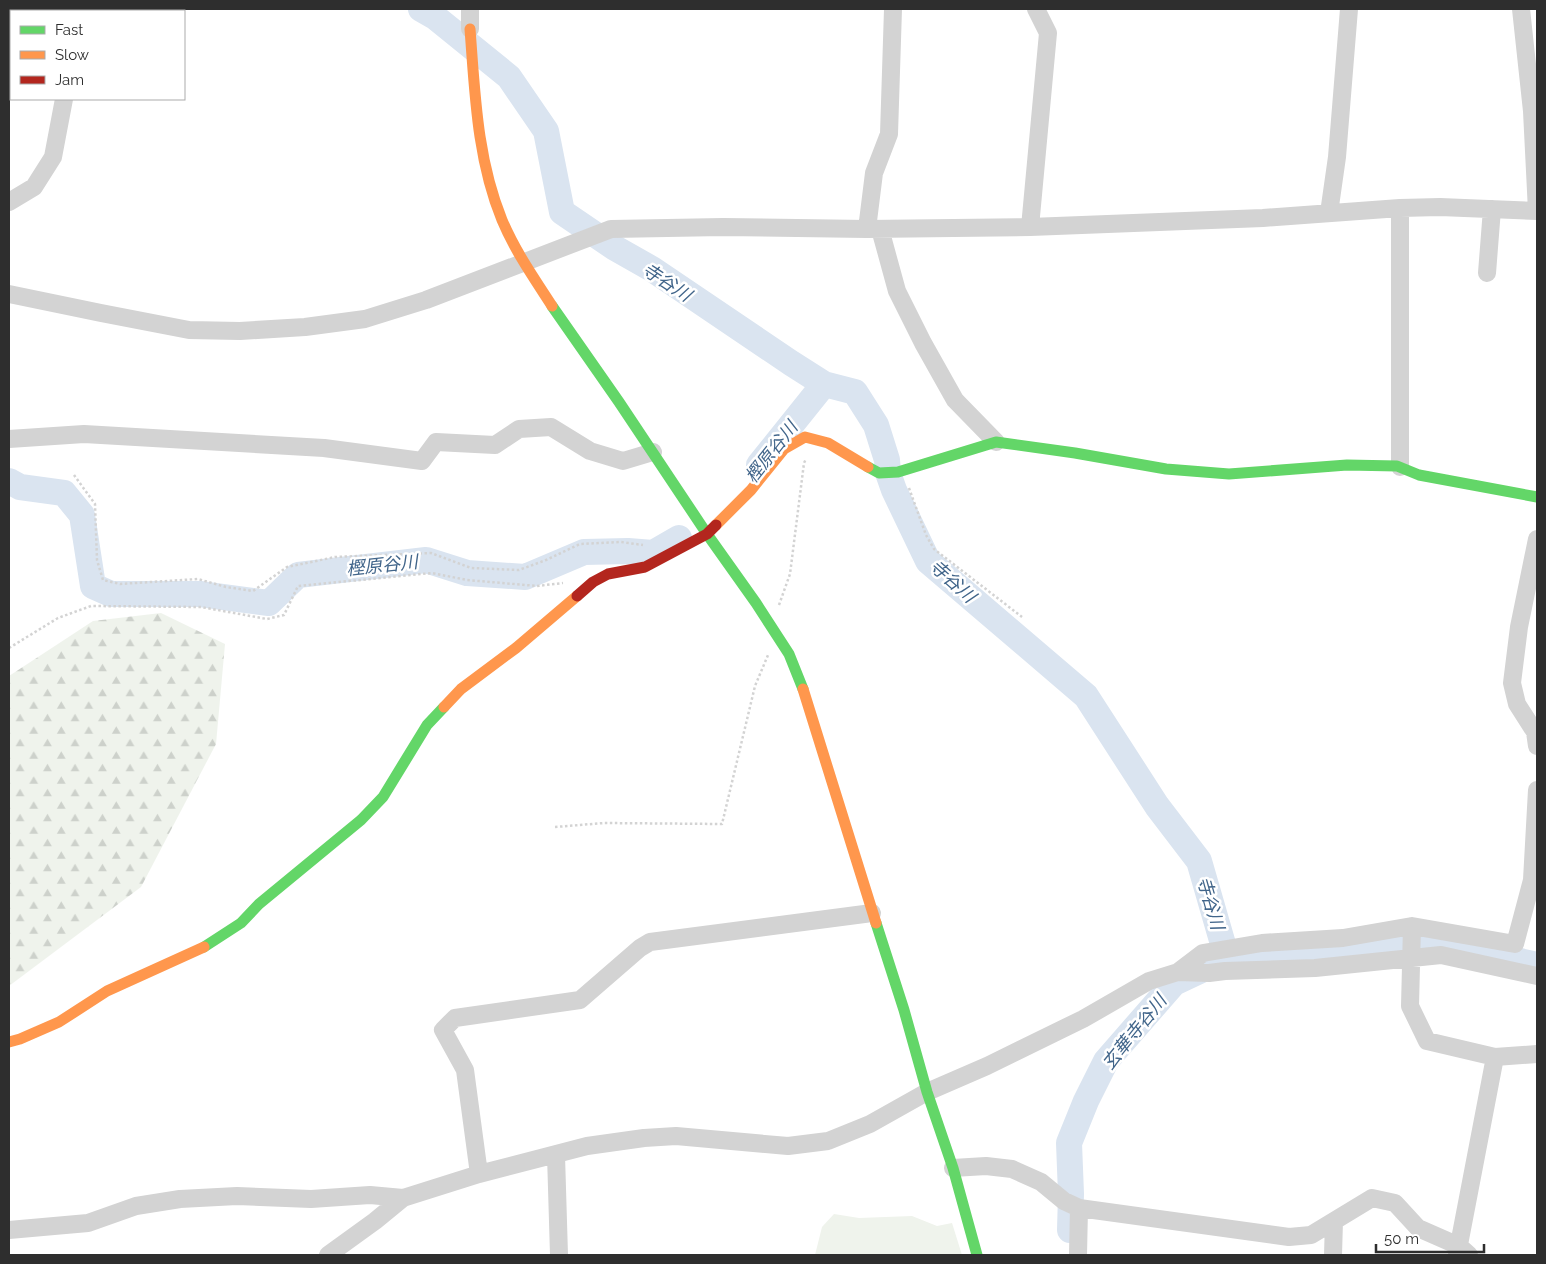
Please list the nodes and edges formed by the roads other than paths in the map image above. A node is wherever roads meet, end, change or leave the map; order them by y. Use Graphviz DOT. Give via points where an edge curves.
graph roads {
  1 [pos="466,9"];
  2 [pos="893,9"];
  3 [pos="1036,9"];
  4 [pos="1349,9"];
  5 [pos="1521,9"];
  6 [pos="470,29"];
  7 [pos="64,100"];
  8 [pos="9,202"];
  9 [pos="1400,208"];
  10 [pos="1492,209"];
  11 [pos="1537,211"];
  12 [pos="1329,213"];
  13 [pos="1030,227"];
  14 [pos="874,229"];
  15 [pos="523,264"];
  16 [pos="1487,273"];
  17 [pos="9,294"];
  18 [pos="9,439"];
  19 [pos="996,442"];
  20 [pos="653,452"];
  21 [pos="1400,467"];
  22 [pos="1537,496"];
  23 [pos="707,534"];
  24 [pos="1537,539"];
  25 [pos="1534,564"];
  26 [pos="1537,746"];
  27 [pos="1537,790"];
  28 [pos="872,913"];
  29 [pos="1412,926"];
  30 [pos="1411,958"];
  31 [pos="1178,972"];
  32 [pos="1537,976"];
  33 [pos="9,1042"];
  34 [pos="1537,1054"];
  35 [pos="1495,1057"];
  36 [pos="927,1092"];
  37 [pos="556,1155"];
  38 [pos="953,1168"];
  39 [pos="479,1174"];
  40 [pos="403,1198"];
  41 [pos="1072,1204"];
  42 [pos="1334,1221"];
  43 [pos="9,1230"];
  44 [pos="1462,1252"];
  45 [pos="328,1255"];
  46 [pos="559,1255"];
  47 [pos="977,1255"];
  48 [pos="1078,1255"];
  49 [pos="1333,1255"];
  1 -- 6 [label="street"];
  2 -- 14 [label="street" via="889,134 874,172"];
  3 -- 13 [label="street" via="1048,34"];
  4 -- 12 [label="street"];
  5 -- 11 [label="street" via="1532,111"];
  6 -- 15 [label="street" via="479,135 488,176 502,220"];
  7 -- 8 [label="street" via="53,158 34,187"];
  9 -- 10 [label="street"];
  9 -- 12 [label="street"];
  9 -- 21 [label="street"];
  10 -- 11 [label="street"];
  10 -- 16 [label="street"];
  12 -- 13 [label="street"];
  13 -- 14 [label="street"];
  14 -- 15 [label="street" via="723,226 611,229"];
  14 -- 19 [label="street" via="897,291 955,400"];
  15 -- 17 [label="street" via="365,319 240,331 189,330"];
  15 -- 20 [label="street"];
  18 -- 20 [label="street" via="94,435 324,448 422,461 436,442 494,445 519,429 551,427 590,450 623,461"];
  19 -- 21 [label="street" via="1166,469 1229,474 1347,465"];
  19 -- 23 [label="street" via="900,471 879,473 828,443 805,437 784,449 752,490"];
  20 -- 23 [label="street"];
  21 -- 22 [label="street" via="1419,474"];
  23 -- 28 [label="street" via="789,654 807,699"];
  23 -- 33 [label="street" via="645,567 608,574 593,582 516,648 461,689 427,725 383,796 361,820 259,904 241,923 206,946 107,991 60,1022"];
  24 -- 25 [label="street"];
  25 -- 26 [label="street" via="1519,627 1512,683 1517,704 1535,732"];
  27 -- 29 [label="street" via="1532,880 1515,944"];
  28 -- 36 [label="street"];
  28 -- 39 [label="street" via="650,942 580,1000 454,1018 443,1030 466,1070"];
  29 -- 30 [label="street"];
  29 -- 31 [label="street" via="1343,938 1262,943 1203,953"];
  30 -- 31 [label="street" via="1314,968"];
  30 -- 32 [label="street" via="1441,956"];
  30 -- 35 [label="street" via="1410,1006 1427,1041"];
  31 -- 36 [label="street" via="1149,981 1083,1019"];
  34 -- 35 [label="street"];
  35 -- 44 [label="street"];
  36 -- 37 [label="street" via="870,1124 828,1141 788,1146 676,1136 587,1146"];
  36 -- 38 [label="street"];
  37 -- 39 [label="street"];
  37 -- 46 [label="street"];
  38 -- 41 [label="street" via="986,1166 1012,1169 1041,1182"];
  38 -- 47 [label="street"];
  39 -- 40 [label="street"];
  40 -- 43 [label="street" via="370,1195 311,1199 237,1196 180,1199 136,1206 88,1223"];
  40 -- 45 [label="street"];
  41 -- 42 [label="street" via="1289,1237 1312,1235"];
  41 -- 48 [label="street"];
  42 -- 44 [label="street" via="1372,1198 1395,1203 1418,1228"];
  42 -- 49 [label="street"];
}
